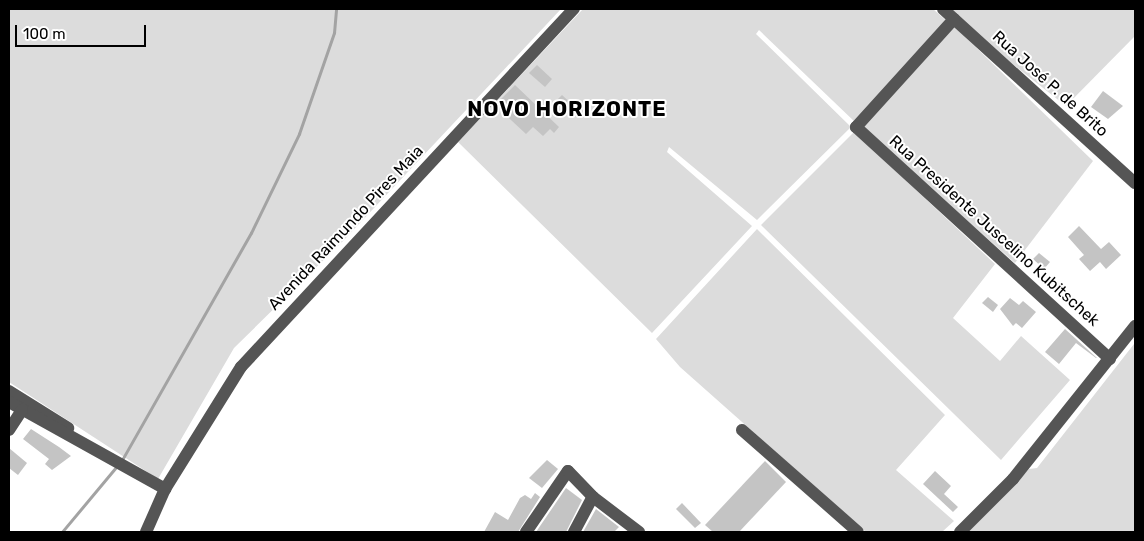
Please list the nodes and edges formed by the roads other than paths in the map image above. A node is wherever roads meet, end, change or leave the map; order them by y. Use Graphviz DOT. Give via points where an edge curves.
graph roads {
  1 [pos="574,9"];
  2 [pos="943,9"];
  3 [pos="954,19"];
  4 [pos="1135,182"];
  5 [pos="1135,326"];
  6 [pos="1110,359"];
  7 [pos="9,391"];
  8 [pos="9,402"];
  9 [pos="22,410"];
  10 [pos="9,430"];
  11 [pos="742,430"];
  12 [pos="120,463"];
  13 [pos="165,489"];
  14 [pos="593,497"];
  15 [pos="626,527"];
  16 [pos="146,532"];
  17 [pos="526,532"];
  18 [pos="574,532"];
  19 [pos="639,532"];
  20 [pos="858,532"];
  21 [pos="960,532"];
  1 -- 13 [label="street, Avenida Raimundo Pires Maia" via="241,367"];
  2 -- 3 [label="street, Rua José P. de Brito"];
  3 -- 4 [label="street, Rua José P. de Brito"];
  3 -- 6 [label="street, Rua Presidente Juscelino Kubitschek" via="856,127"];
  5 -- 6 [label="street"];
  6 -- 21 [label="street" via="1014,479"];
  7 -- 12 [label="street"];
  8 -- 9 [label="street"];
  9 -- 10 [label="street"];
  9 -- 12 [label="street"];
  11 -- 20 [label="street"];
  12 -- 13 [label="street"];
  13 -- 16 [label="street, Avenida Raimundo Pires Maia"];
  14 -- 15 [label="street"];
  14 -- 17 [label="street" via="568,471 541,505"];
  14 -- 18 [label="street"];
  15 -- 19 [label="street"];
}
